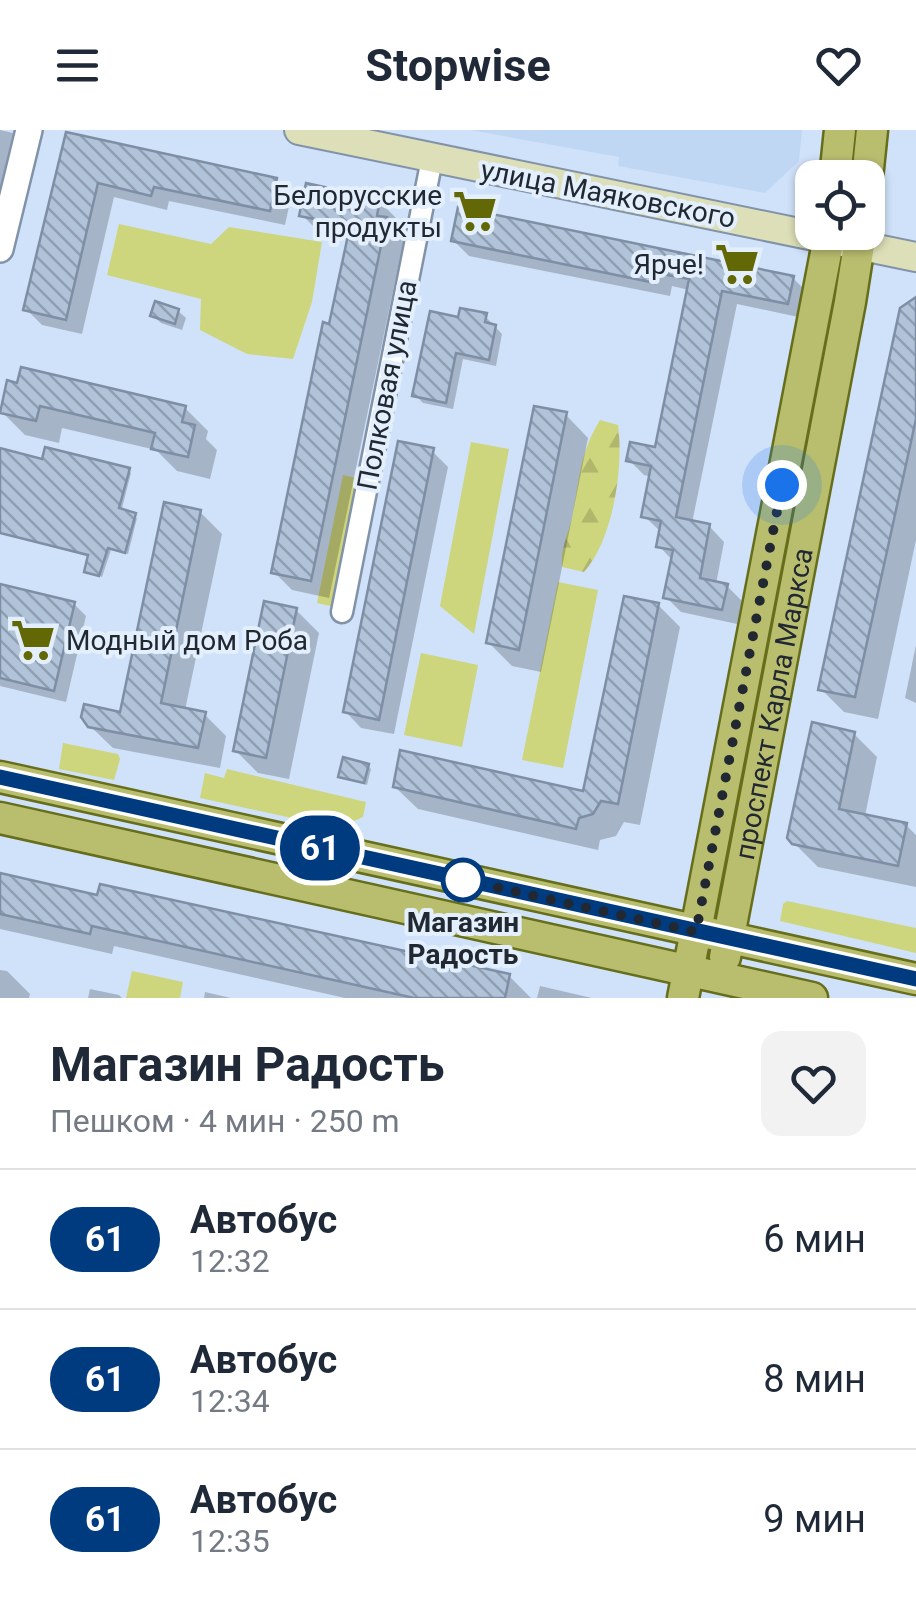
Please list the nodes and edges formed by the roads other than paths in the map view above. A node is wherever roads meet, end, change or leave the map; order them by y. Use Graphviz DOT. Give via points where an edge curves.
graph roads {
  1 [pos="30,130"];
  2 [pos="299,130"];
  3 [pos="840,130"];
  4 [pos="872,130"];
  5 [pos="432,159"];
  6 [pos="837,160"];
  7 [pos="869,160"];
  8 [pos="795,228"];
  9 [pos="885,246"];
  10 [pos="0,249"];
  11 [pos="826,250"];
  12 [pos="858,250"];
  13 [pos="916,256"];
  14 [pos="342,612"];
  15 [pos="0,777"];
  16 [pos="0,818"];
  17 [pos="696,932"];
  18 [pos="728,939"];
  19 [pos="916,978"];
  20 [pos="686,985"];
  21 [pos="718,988"];
  22 [pos="812,998"];
  1 -- 10 [label="street"];
  2 -- 5 [label="main road, улица Маяковского"];
  3 -- 6 [label="main road"];
  4 -- 7 [label="main road"];
  5 -- 8 [label="main road, улица Маяковского"];
  5 -- 14 [label="street, Полковая улица"];
  9 -- 13 [label="main road, улица Маяковского"];
  11 -- 17 [label="main road, проспект Карла Маркса"];
  12 -- 18 [label="main road, проспект Карла Маркса"];
  15 -- 17 [label="main road"];
  16 -- 20 [label="main road"];
  17 -- 18 [label="main road"];
  17 -- 20 [label="main road, проспект Карла Маркса"];
  18 -- 19 [label="main road"];
  18 -- 21 [label="main road, проспект Карла Маркса"];
  20 -- 21 [label="main road"];
  21 -- 22 [label="main road"];
}
